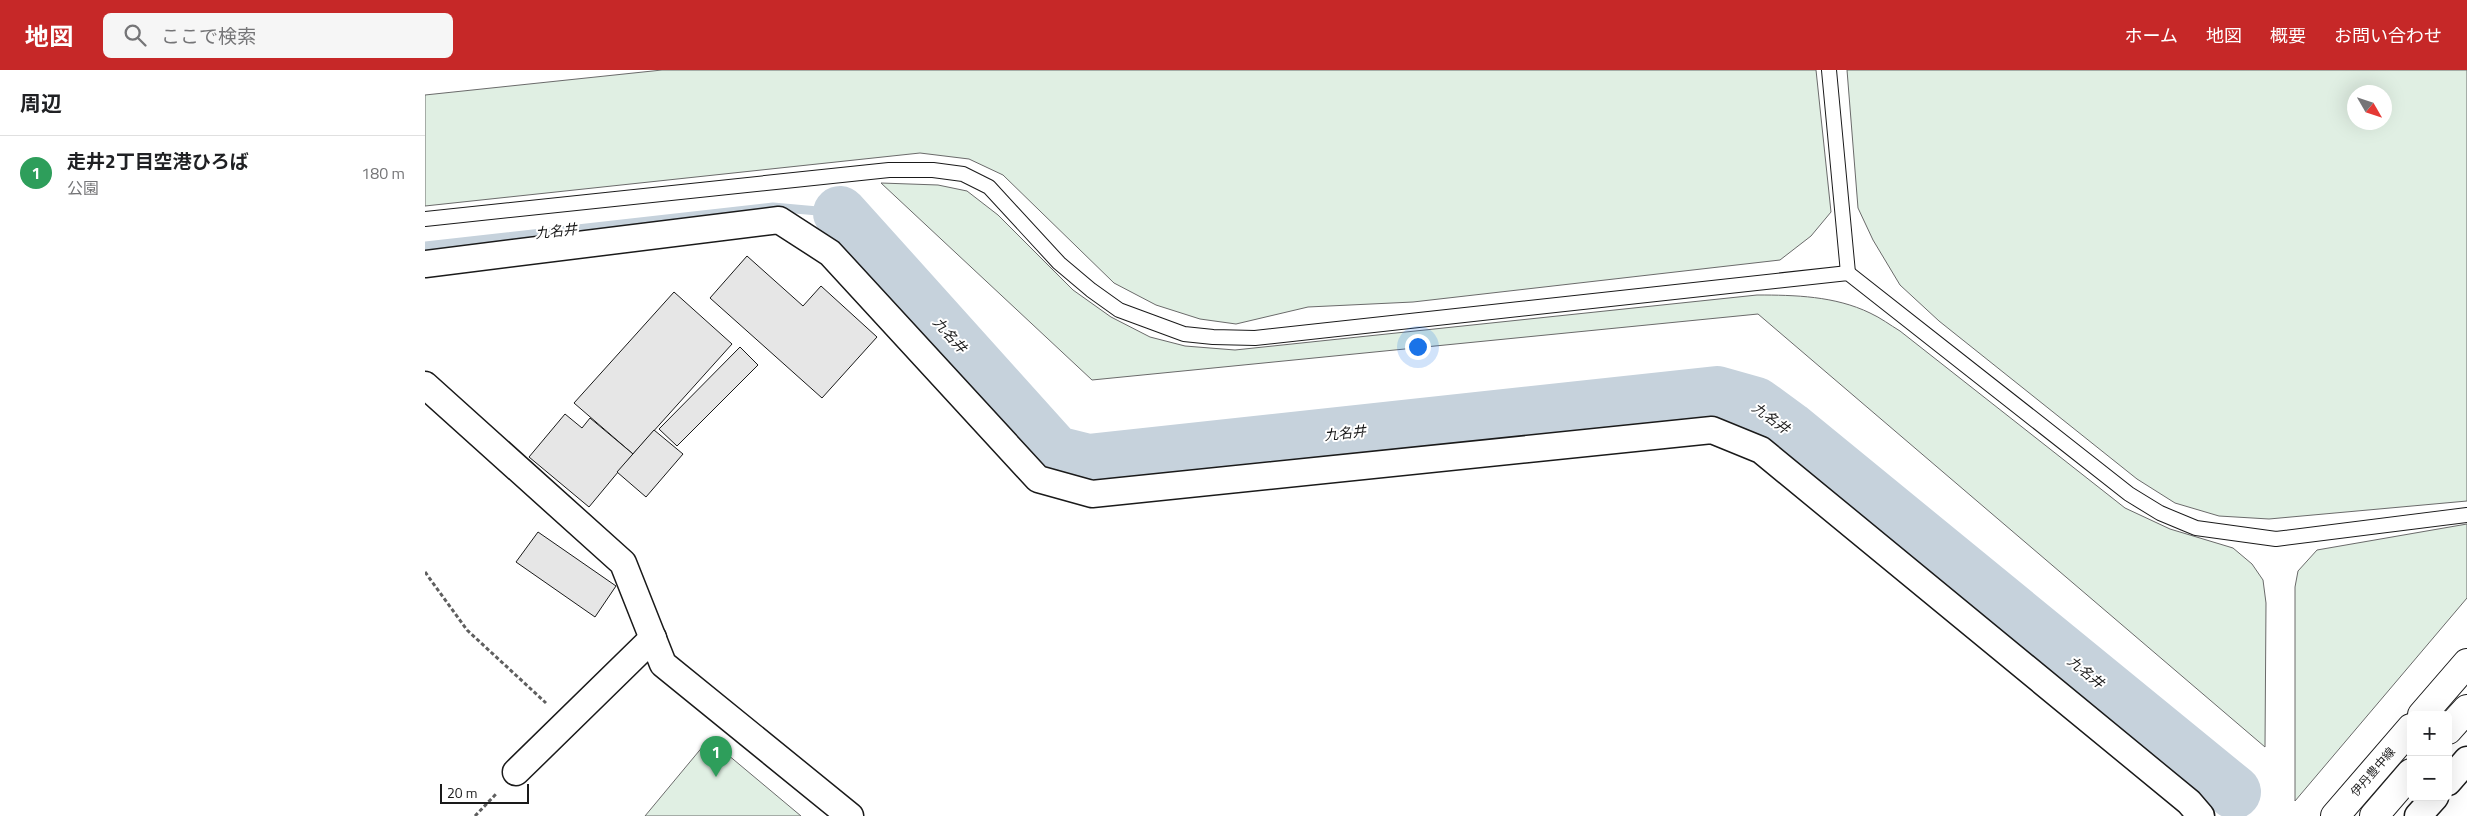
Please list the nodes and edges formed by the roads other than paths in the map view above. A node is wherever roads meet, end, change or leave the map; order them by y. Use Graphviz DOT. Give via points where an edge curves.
graph roads {
  1 [pos="1829,70"];
  2 [pos="425,219"];
  3 [pos="425,264"];
  4 [pos="1848,272"];
  5 [pos="425,385"];
  6 [pos="2467,515"];
  7 [pos="653,638"];
  8 [pos="2467,663"];
  9 [pos="2467,709"];
  10 [pos="2425,711"];
  11 [pos="2452,726"];
  12 [pos="2407,733"];
  13 [pos="2467,760"];
  14 [pos="516,772"];
  15 [pos="2452,777"];
  16 [pos="2407,778"];
  17 [pos="2431,801"];
  18 [pos="849,816"];
  19 [pos="2201,816"];
  20 [pos="2335,816"];
  21 [pos="2374,816"];
  22 [pos="2418,816"];
  1 -- 4 [label="lane"];
  2 -- 4 [label="lane" via="889,170 963,174 989,187 1059,263 1119,310 1184,334 1213,337 1255,338"];
  3 -- 19 [label="street" via="779,220 831,253 1038,479 1092,494 1713,430 1761,450 2189,802"];
  4 -- 6 [label="lane" via="2129,494 2187,524 2276,539"];
  5 -- 7 [label="street" via="623,563"];
  7 -- 14 [label="street"];
  7 -- 18 [label="street" via="663,664"];
  8 -- 10 [label="main road"];
  9 -- 11 [label="main road"];
  12 -- 20 [label="main road, 伊丹豊中線"];
  13 -- 15 [label="street"];
  16 -- 21 [label="main road"];
  17 -- 22 [label="street"];
}
